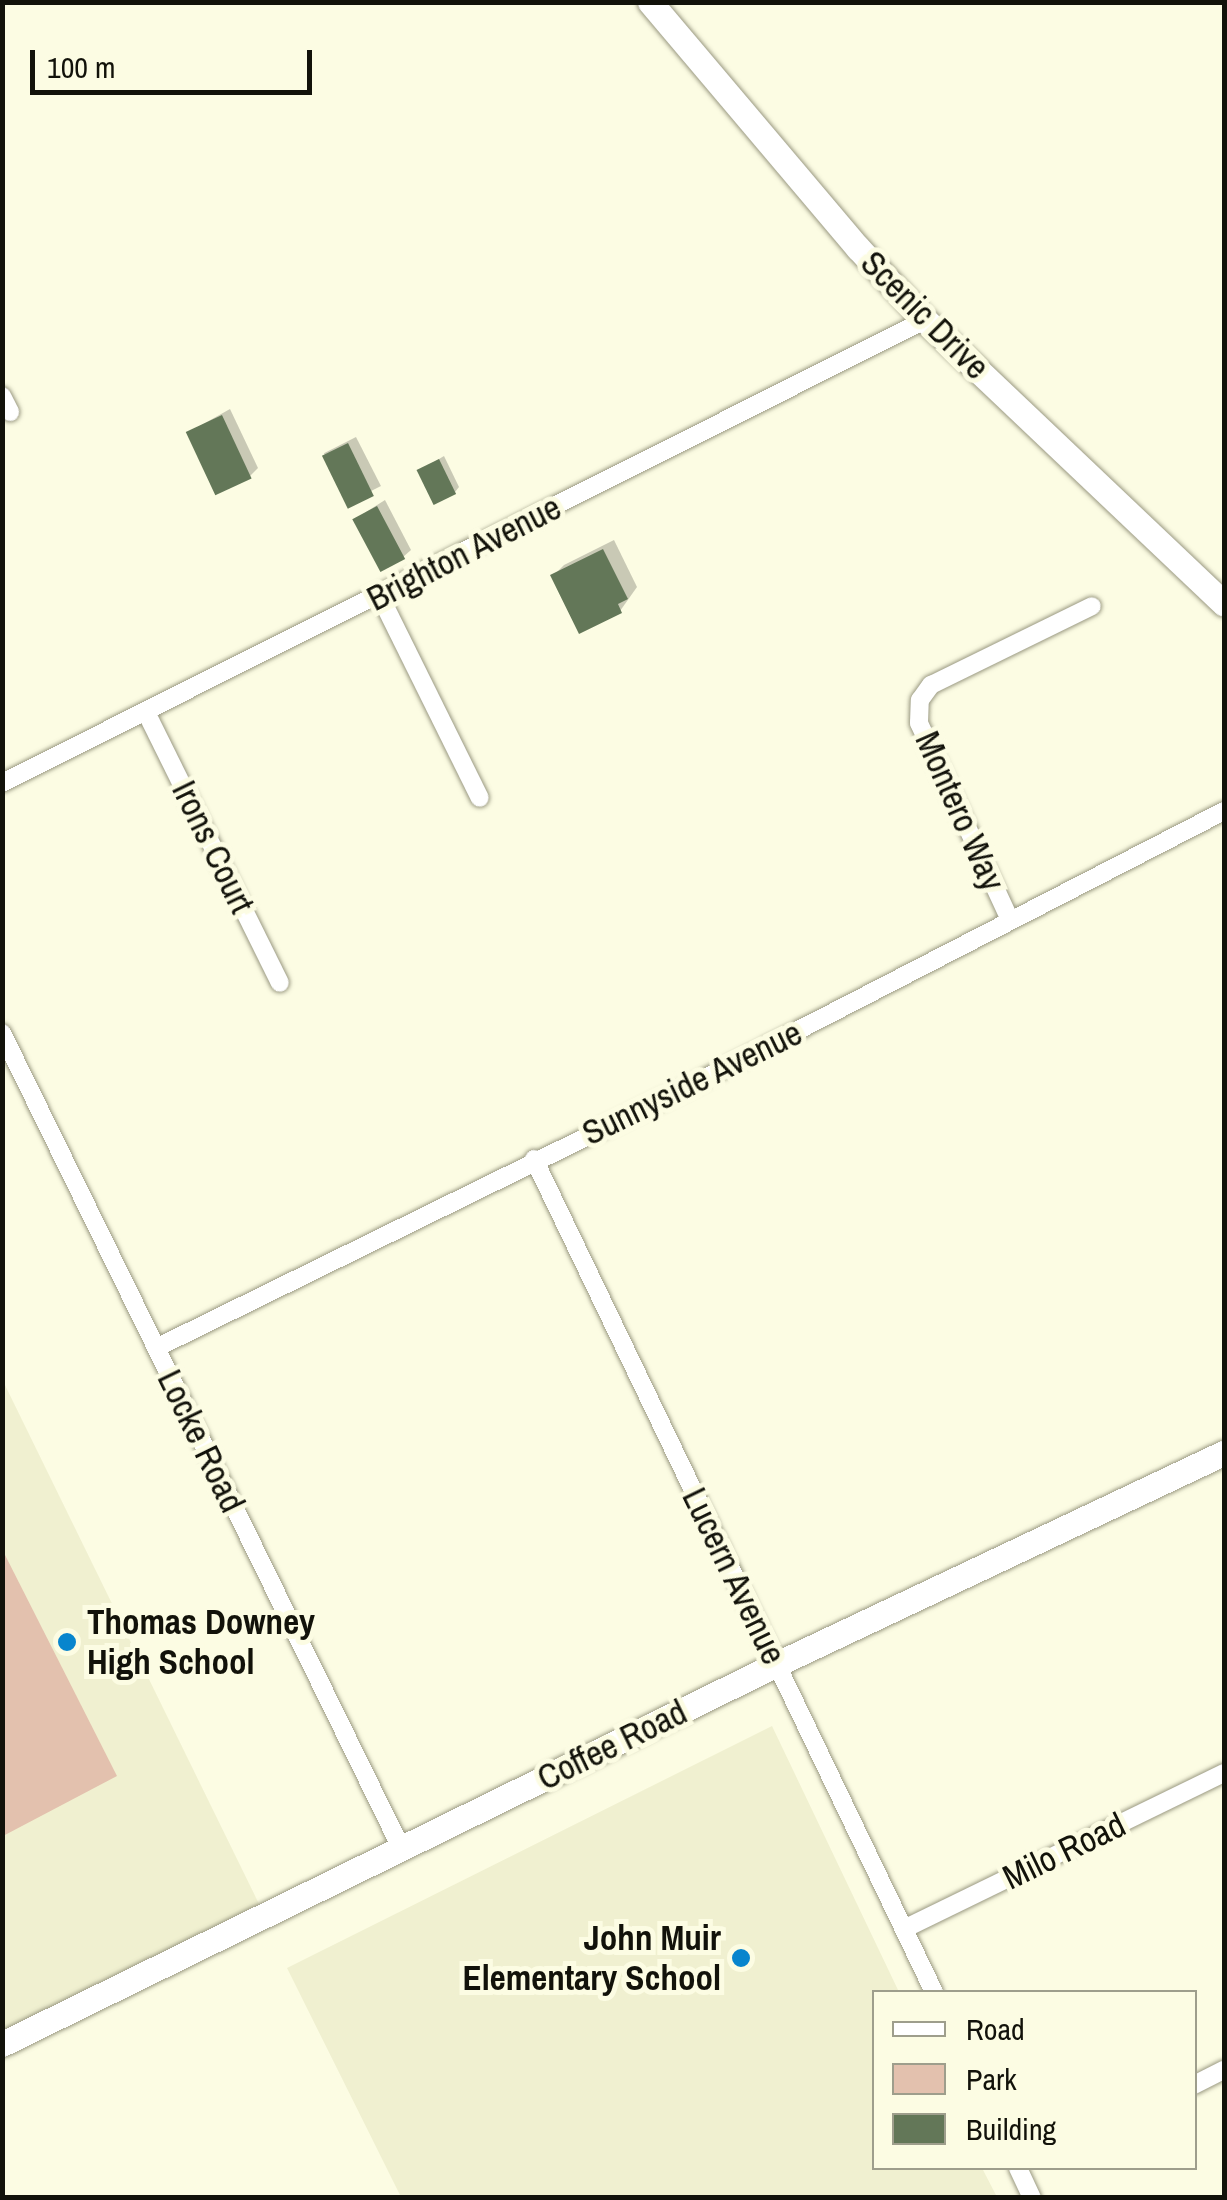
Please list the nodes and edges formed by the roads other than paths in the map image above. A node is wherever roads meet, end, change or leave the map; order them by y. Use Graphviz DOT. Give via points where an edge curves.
graph roads {
  1 [pos="650,2"];
  2 [pos="925,320"];
  3 [pos="380,596"];
  4 [pos="1224,604"];
  5 [pos="1092,606"];
  6 [pos="146,712"];
  7 [pos="2,783"];
  8 [pos="480,798"];
  9 [pos="1224,811"];
  10 [pos="1010,920"];
  11 [pos="280,983"];
  12 [pos="2,1033"];
  13 [pos="534,1159"];
  14 [pos="156,1348"];
  15 [pos="1224,1452"];
  16 [pos="777,1664"];
  17 [pos="1224,1773"];
  18 [pos="401,1848"];
  19 [pos="904,1929"];
  20 [pos="933,1990"];
  21 [pos="2,2044"];
  22 [pos="1224,2070"];
  23 [pos="1197,2083"];
  24 [pos="1021,2170"];
  25 [pos="1032,2198"];
  1 -- 2 [label="main road, Scenic Drive"];
  2 -- 3 [label="street, Brighton Avenue"];
  2 -- 4 [label="main road, Scenic Drive"];
  3 -- 6 [label="street, Brighton Avenue"];
  3 -- 8 [label="street"];
  5 -- 10 [label="street, Montero Way" via="931,685 920,700 919,723"];
  6 -- 7 [label="street, Brighton Avenue"];
  6 -- 11 [label="street, Irons Court"];
  9 -- 10 [label="street, Sunnyside Avenue"];
  10 -- 13 [label="street, Sunnyside Avenue" via="700,1082"];
  12 -- 14 [label="street, Locke Road"];
  13 -- 14 [label="street, Sunnyside Avenue"];
  13 -- 16 [label="street, Lucern Avenue"];
  14 -- 18 [label="street, Locke Road"];
  15 -- 16 [label="main road, Coffee Road"];
  16 -- 18 [label="main road, Coffee Road"];
  16 -- 19 [label="street, Lucern Avenue"];
  17 -- 19 [label="street, Milo Road"];
  18 -- 21 [label="main road, Coffee Road"];
  19 -- 20 [label="street, Lucern Avenue"];
  22 -- 23 [label="street"];
  24 -- 25 [label="street"];
}
